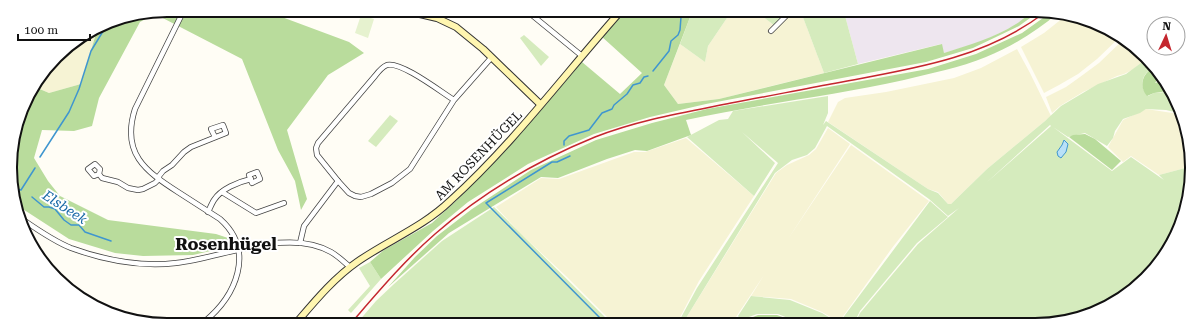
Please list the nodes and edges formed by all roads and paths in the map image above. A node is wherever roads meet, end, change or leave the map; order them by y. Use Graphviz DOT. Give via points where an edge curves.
graph roads {
  1 [pos="180,17"];
  2 [pos="433,17"];
  3 [pos="534,17"];
  4 [pos="616,17"];
  5 [pos="785,17"];
  6 [pos="771,31"];
  7 [pos="582,56"];
  8 [pos="491,58"];
  9 [pos="454,100"];
  10 [pos="540,104"];
  11 [pos="215,137"];
  12 [pos="99,174"];
  13 [pos="159,179"];
  14 [pos="250,179"];
  15 [pos="338,181"];
  16 [pos="222,192"];
  17 [pos="284,203"];
  18 [pos="208,212"];
  19 [pos="27,222"];
  20 [pos="300,243"];
  21 [pos="239,250"];
  22 [pos="350,267"];
  23 [pos="208,318"];
  24 [pos="301,318"];
  1 -- 13 [label="street" via="140,98 132,120 132,142 139,160"];
  2 -- 8 [label="street" via="464,33"];
  3 -- 7 [label="street"];
  4 -- 7 [label="street, AM ROSENHÜGEL"];
  5 -- 6 [label="street"];
  7 -- 10 [label="street, AM ROSENHÜGEL"];
  8 -- 9 [label="street"];
  8 -- 10 [label="street"];
  9 -- 15 [label="street" via="410,169 392,183 361,197 349,193"];
  9 -- 15 [label="street" via="399,66 385,66 318,143 317,155"];
  10 -- 22 [label="street, AM ROSENHÜGEL" via="470,182 436,214"];
  11 -- 13 [label="street" via="184,152 162,171"];
  12 -- 13 [label="street" via="102,178 138,190 149,187"];
  13 -- 18 [label="street"];
  14 -- 16 [label="street"];
  15 -- 20 [label="street" via="304,226"];
  16 -- 17 [label="street" via="256,213"];
  16 -- 18 [label="street" via="214,199"];
  18 -- 21 [label="street" via="227,226"];
  19 -- 21 [label="street" via="72,248 124,261 175,263"];
  20 -- 21 [label="street" via="273,244"];
  20 -- 22 [label="street" via="330,251"];
  21 -- 23 [label="street" via="237,274 232,288 218,309"];
  22 -- 24 [label="street, AM ROSENHÜGEL"];
}
